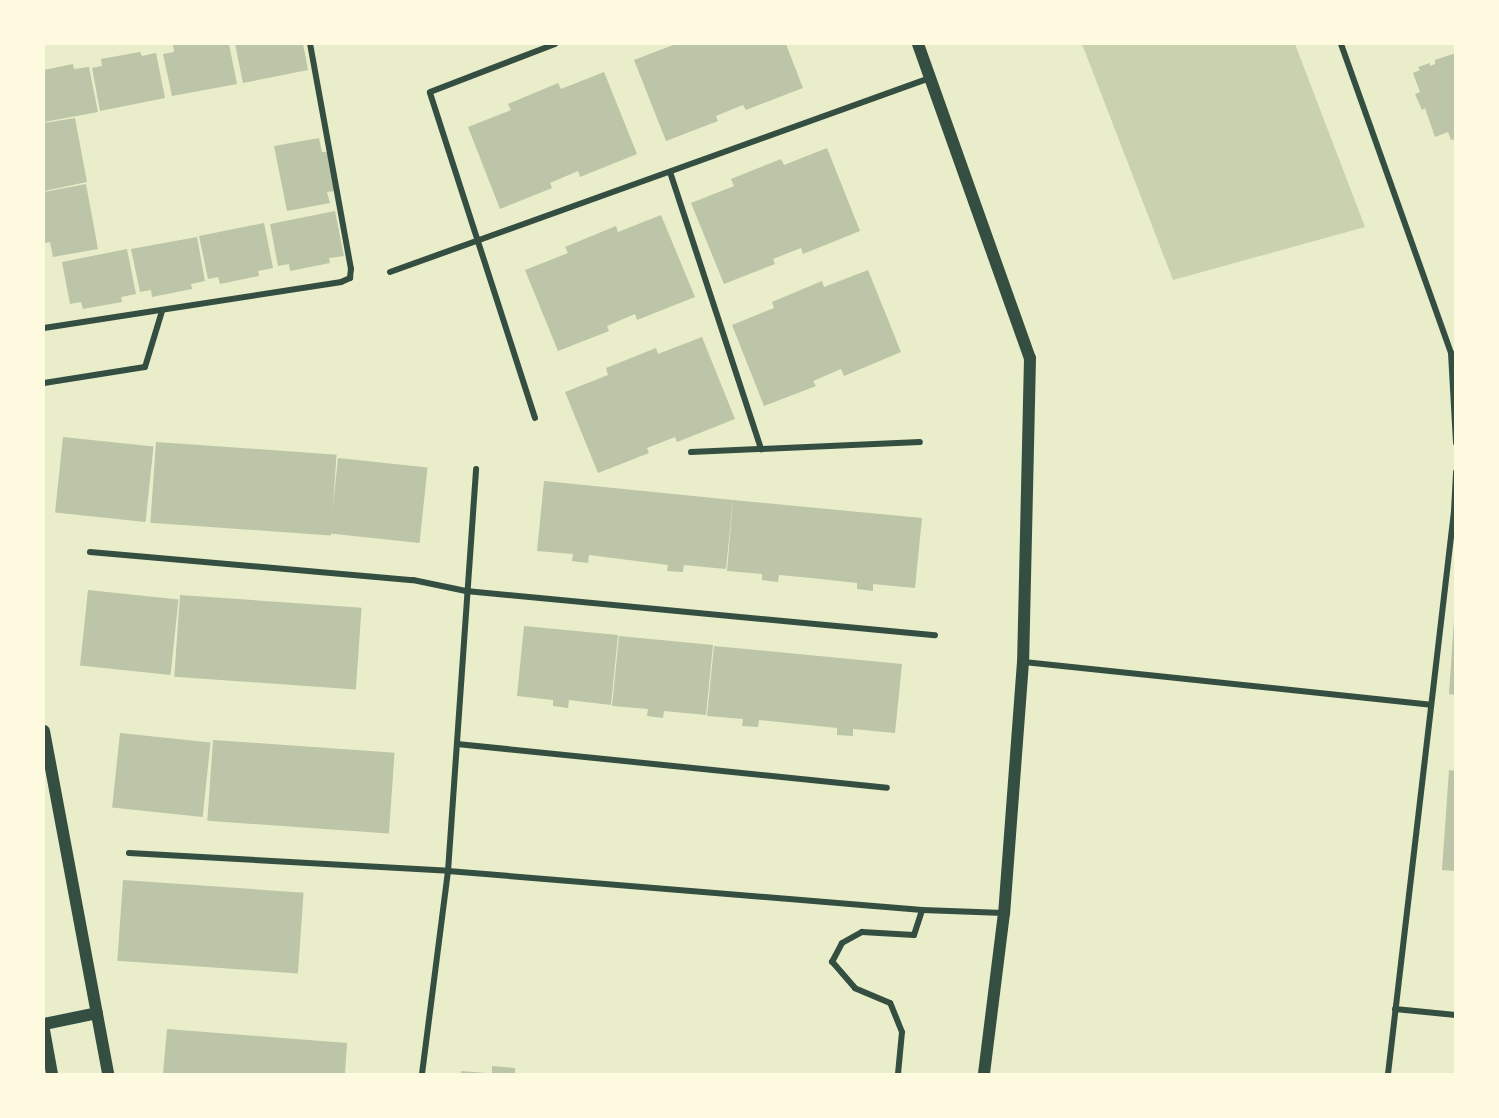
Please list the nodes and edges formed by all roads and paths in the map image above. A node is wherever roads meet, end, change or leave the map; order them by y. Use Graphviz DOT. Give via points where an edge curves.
graph roads {
  1 [pos="310,44"];
  2 [pos="555,44"];
  3 [pos="918,44"];
  4 [pos="1341,44"];
  5 [pos="930,78"];
  6 [pos="670,172"];
  7 [pos="480,241"];
  8 [pos="390,272"];
  9 [pos="162,311"];
  10 [pos="44,328"];
  11 [pos="44,383"];
  12 [pos="535,418"];
  13 [pos="920,442"];
  14 [pos="1455,442"];
  15 [pos="761,449"];
  16 [pos="691,452"];
  17 [pos="476,469"];
  18 [pos="1455,472"];
  19 [pos="1454,511"];
  20 [pos="90,552"];
  21 [pos="466,591"];
  22 [pos="935,635"];
  23 [pos="1023,662"];
  24 [pos="1431,705"];
  25 [pos="44,731"];
  26 [pos="457,744"];
  27 [pos="887,788"];
  28 [pos="129,853"];
  29 [pos="447,871"];
  30 [pos="922,910"];
  31 [pos="1004,913"];
  32 [pos="1395,1009"];
  33 [pos="97,1013"];
  34 [pos="1455,1015"];
  35 [pos="44,1024"];
  36 [pos="44,1030"];
  37 [pos="52,1074"];
  38 [pos="108,1074"];
  39 [pos="422,1074"];
  40 [pos="898,1074"];
  41 [pos="984,1074"];
  42 [pos="1388,1074"];
  1 -- 9 [label="street" via="350,278"];
  2 -- 7 [label="street" via="430,92"];
  3 -- 5 [label="main road"];
  4 -- 14 [label="street" via="1451,353"];
  5 -- 6 [label="street"];
  5 -- 23 [label="main road" via="1030,358"];
  6 -- 7 [label="street"];
  6 -- 15 [label="street"];
  7 -- 8 [label="street"];
  7 -- 12 [label="street"];
  9 -- 10 [label="street"];
  9 -- 11 [label="street" via="145,367"];
  13 -- 15 [label="street"];
  15 -- 16 [label="street"];
  17 -- 21 [label="street"];
  18 -- 19 [label="street"];
  19 -- 24 [label="street"];
  20 -- 21 [label="street" via="412,580"];
  21 -- 22 [label="street"];
  21 -- 26 [label="street"];
  23 -- 24 [label="street"];
  23 -- 31 [label="main road"];
  24 -- 32 [label="street"];
  25 -- 33 [label="main road"];
  26 -- 27 [label="street"];
  26 -- 29 [label="street"];
  28 -- 29 [label="street"];
  29 -- 30 [label="street"];
  29 -- 39 [label="street"];
  30 -- 31 [label="street"];
  30 -- 40 [label="street" via="914,935 862,932 842,943 832,962 855,988 890,1003 902,1032"];
  31 -- 41 [label="main road"];
  32 -- 34 [label="street"];
  32 -- 42 [label="street"];
  33 -- 35 [label="main road"];
  33 -- 38 [label="main road"];
  36 -- 37 [label="main road"];
}
